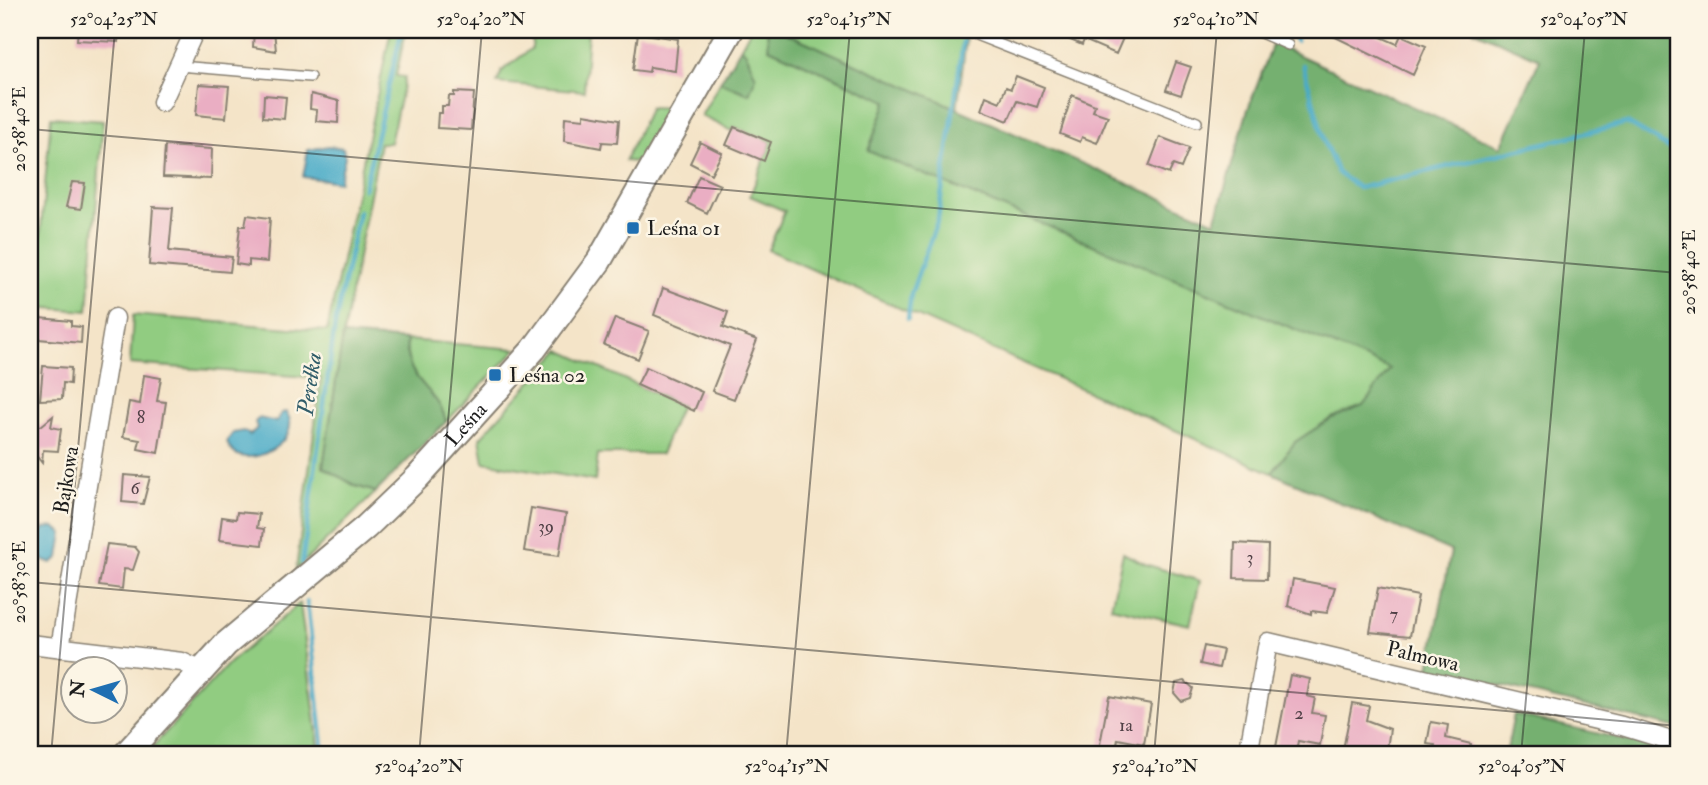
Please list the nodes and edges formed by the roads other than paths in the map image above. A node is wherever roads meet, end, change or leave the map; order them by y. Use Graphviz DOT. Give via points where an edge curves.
graph roads {
  1 [pos="195,30"];
  2 [pos="731,30"];
  3 [pos="963,30"];
  4 [pos="1254,30"];
  5 [pos="1287,45"];
  6 [pos="179,66"];
  7 [pos="310,77"];
  8 [pos="162,102"];
  9 [pos="1197,122"];
  10 [pos="115,318"];
  11 [pos="30,645"];
  12 [pos="60,648"];
  13 [pos="200,670"];
  14 [pos="1678,743"];
  15 [pos="125,755"];
  16 [pos="1248,755"];
  1 -- 6 [label="street"];
  2 -- 13 [label="street, Leśna" via="618,230 534,349 417,478"];
  3 -- 9 [label="lane"];
  4 -- 5 [label="lane"];
  6 -- 7 [label="lane"];
  6 -- 8 [label="street"];
  10 -- 12 [label="street, Bajkowa"];
  11 -- 12 [label="street"];
  12 -- 13 [label="street" via="182,662"];
  13 -- 15 [label="street, Leśna"];
  14 -- 16 [label="street, Palmowa" via="1268,642"];
}
